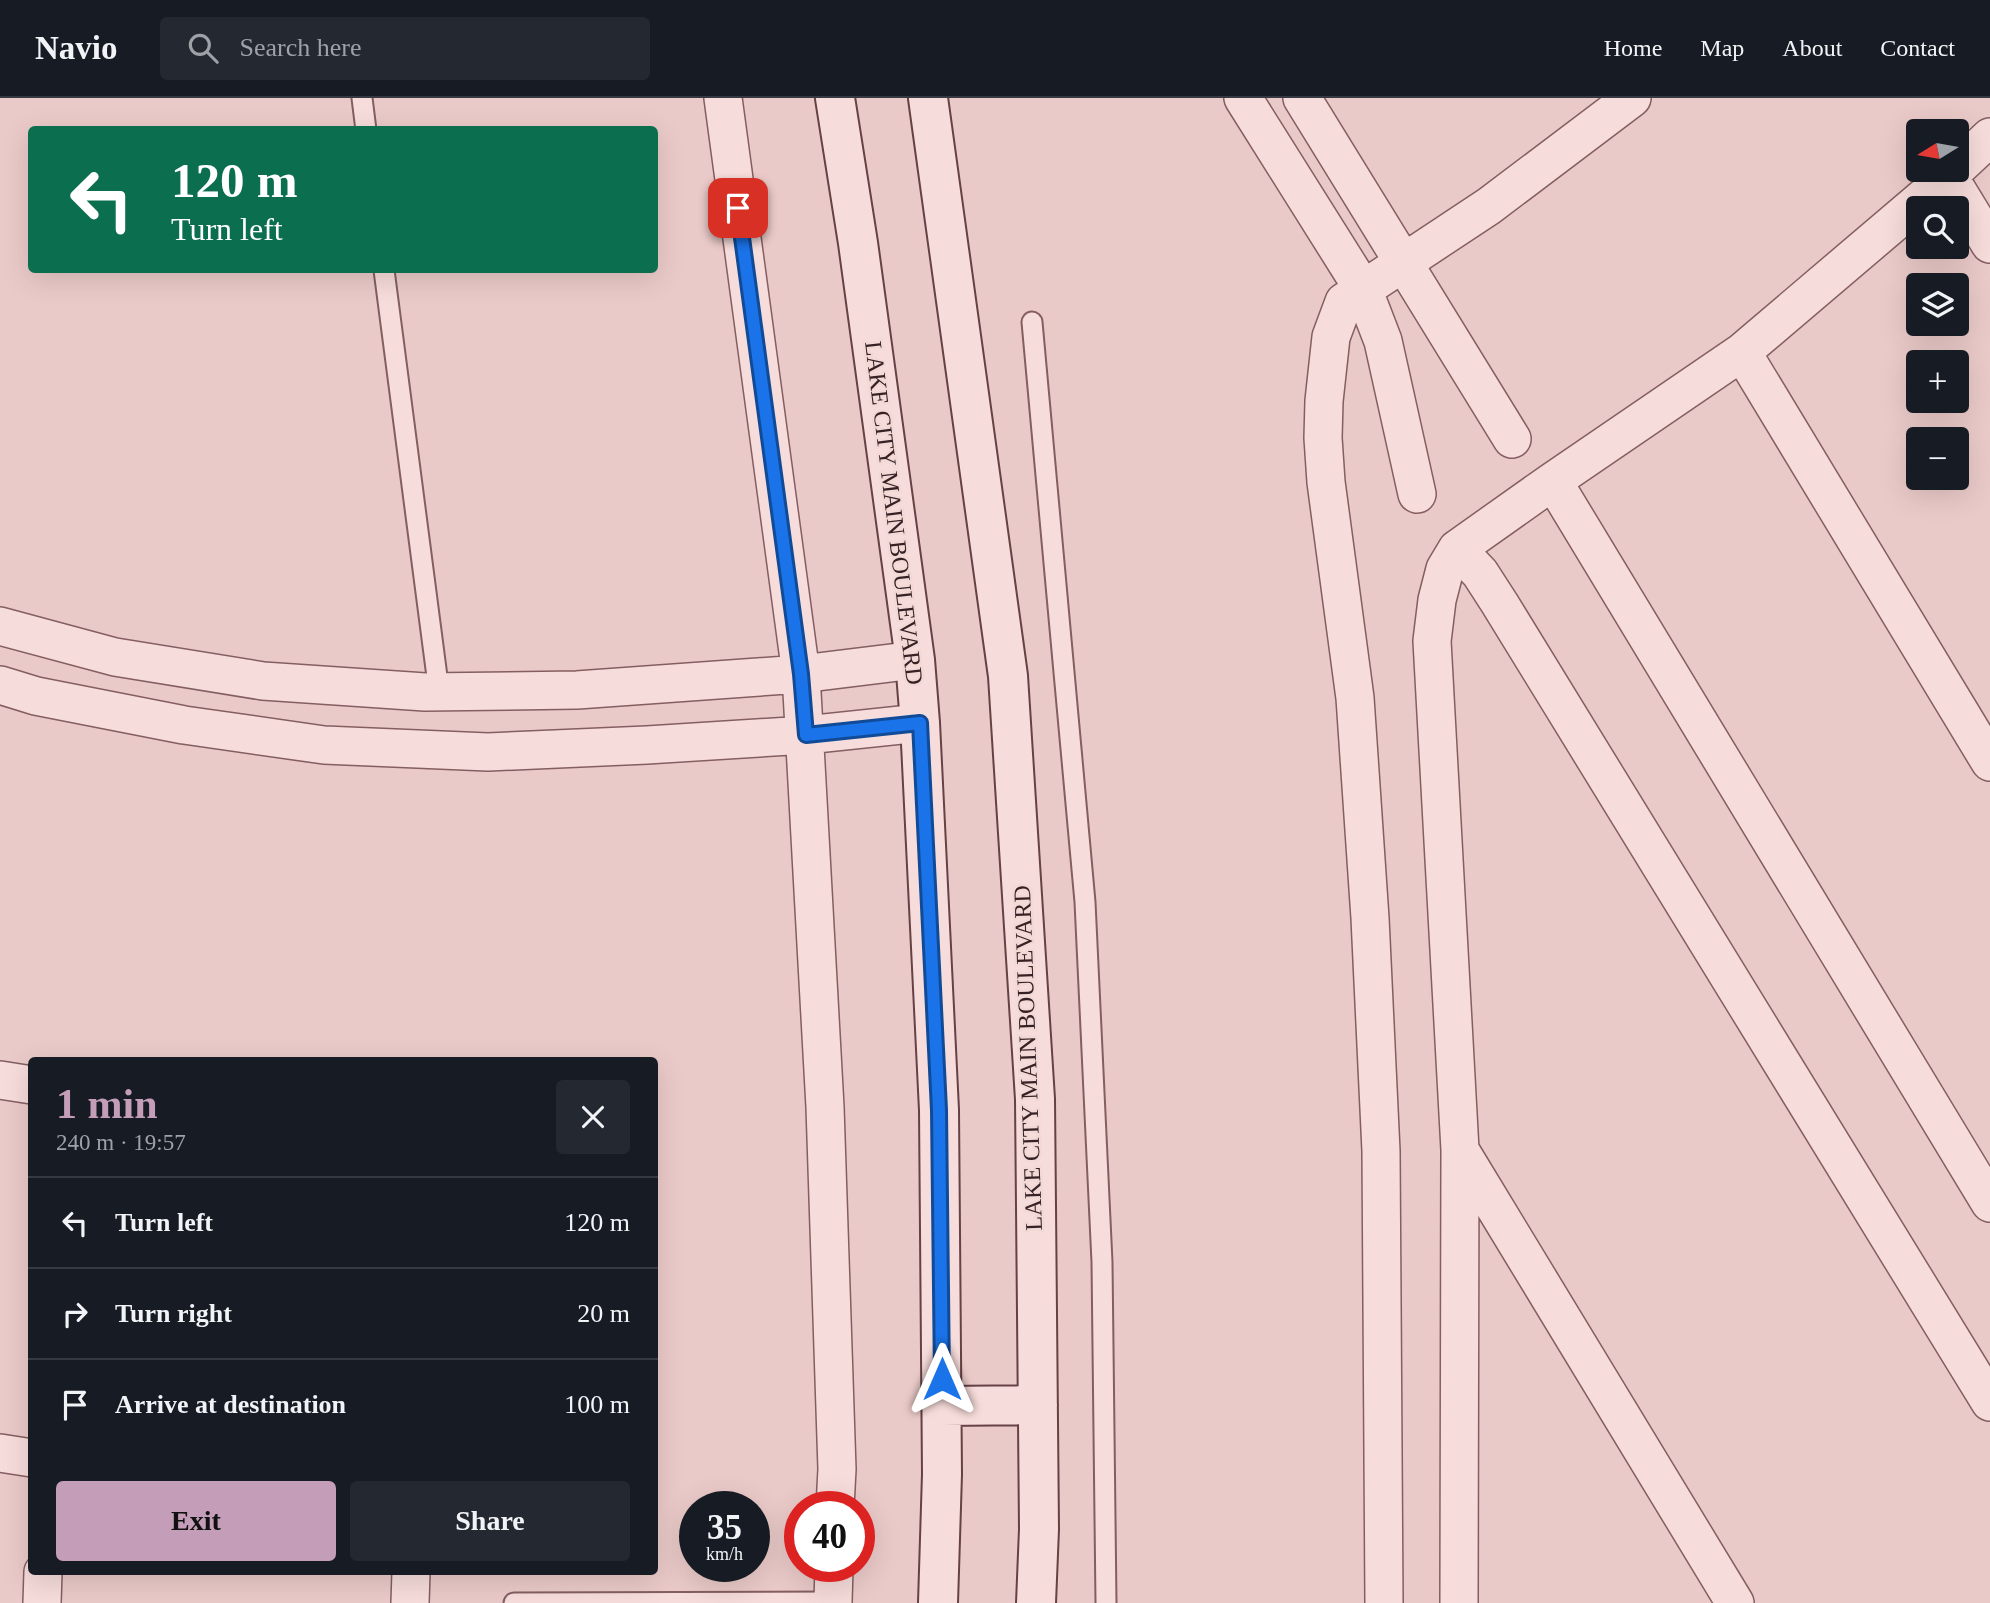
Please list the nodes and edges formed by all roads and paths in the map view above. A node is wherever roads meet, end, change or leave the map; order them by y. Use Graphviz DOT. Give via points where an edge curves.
graph roads {
  1 [pos="362,98"];
  2 [pos="723,98"];
  3 [pos="835,98"];
  4 [pos="928,98"];
  5 [pos="1242,98"];
  6 [pos="1302,98"];
  7 [pos="1632,98"];
  8 [pos="366,126"];
  9 [pos="1990,137"];
  10 [pos="1969,157"];
  11 [pos="1942,182"];
  12 [pos="1959,182"];
  13 [pos="1990,244"];
  14 [pos="1404,263"];
  15 [pos="384,273"];
  16 [pos="1363,289"];
  17 [pos="1032,321"];
  18 [pos="1742,352"];
  19 [pos="1512,439"];
  20 [pos="1553,481"];
  21 [pos="1417,494"];
  22 [pos="1457,549"];
  23 [pos="0,626"];
  24 [pos="915,660"];
  25 [pos="801,674"];
  26 [pos="0,685"];
  27 [pos="439,692"];
  28 [pos="920,723"];
  29 [pos="806,735"];
  30 [pos="1990,762"];
  31 [pos="0,1080"];
  32 [pos="28,1085"];
  33 [pos="1460,1150"];
  34 [pos="1990,1203"];
  35 [pos="1990,1402"];
  36 [pos="1038,1405"];
  37 [pos="942,1406"];
  38 [pos="0,1453"];
  39 [pos="28,1457"];
  40 [pos="835,1491"];
  41 [pos="43,1575"];
  42 [pos="411,1575"];
  43 [pos="833,1582"];
  44 [pos="832,1602"];
  45 [pos="42,1603"];
  46 [pos="410,1603"];
  47 [pos="514,1603"];
  48 [pos="938,1603"];
  49 [pos="1036,1603"];
  50 [pos="1105,1603"];
  51 [pos="1384,1603"];
  52 [pos="1459,1603"];
  53 [pos="1735,1603"];
  1 -- 8 [label="lane"];
  2 -- 25 [label="street"];
  3 -- 24 [label="street, LAKE CITY MAIN BOULEVARD"];
  4 -- 36 [label="street, LAKE CITY MAIN BOULEVARD" via="1009,676 1035,1098"];
  5 -- 16 [label="street"];
  6 -- 14 [label="street"];
  7 -- 14 [label="street" via="1489,206"];
  9 -- 10 [label="street"];
  11 -- 18 [label="street"];
  12 -- 13 [label="street"];
  14 -- 16 [label="street"];
  14 -- 19 [label="street"];
  15 -- 27 [label="lane"];
  16 -- 21 [label="street" via="1383,341"];
  16 -- 51 [label="street" via="1343,302 1332,337 1323,438 1355,698 1370,918 1381,1151"];
  17 -- 50 [label="lane" via="1085,902 1102,1262"];
  18 -- 20 [label="street"];
  18 -- 30 [label="street"];
  20 -- 22 [label="street"];
  20 -- 34 [label="street"];
  22 -- 33 [label="street" via="1445,569 1432,641"];
  22 -- 35 [label="street" via="1500,604"];
  23 -- 27 [label="street" via="115,657 263,681"];
  24 -- 25 [label="street"];
  24 -- 28 [label="street, LAKE CITY MAIN BOULEVARD"];
  25 -- 27 [label="street" via="577,690"];
  25 -- 29 [label="street"];
  26 -- 29 [label="street" via="184,725 324,745 488,752"];
  28 -- 29 [label="street"];
  28 -- 37 [label="street, LAKE CITY MAIN BOULEVARD" via="939,1110"];
  29 -- 40 [label="street" via="825,1107"];
  31 -- 32 [label="street"];
  33 -- 52 [label="street"];
  33 -- 53 [label="street"];
  36 -- 37 [label="street"];
  36 -- 49 [label="street, LAKE CITY MAIN BOULEVARD"];
  37 -- 48 [label="street, LAKE CITY MAIN BOULEVARD"];
  38 -- 39 [label="street"];
  41 -- 45 [label="street"];
  42 -- 46 [label="street"];
  43 -- 44 [label="street"];
  44 -- 47 [label="lane"];
}
